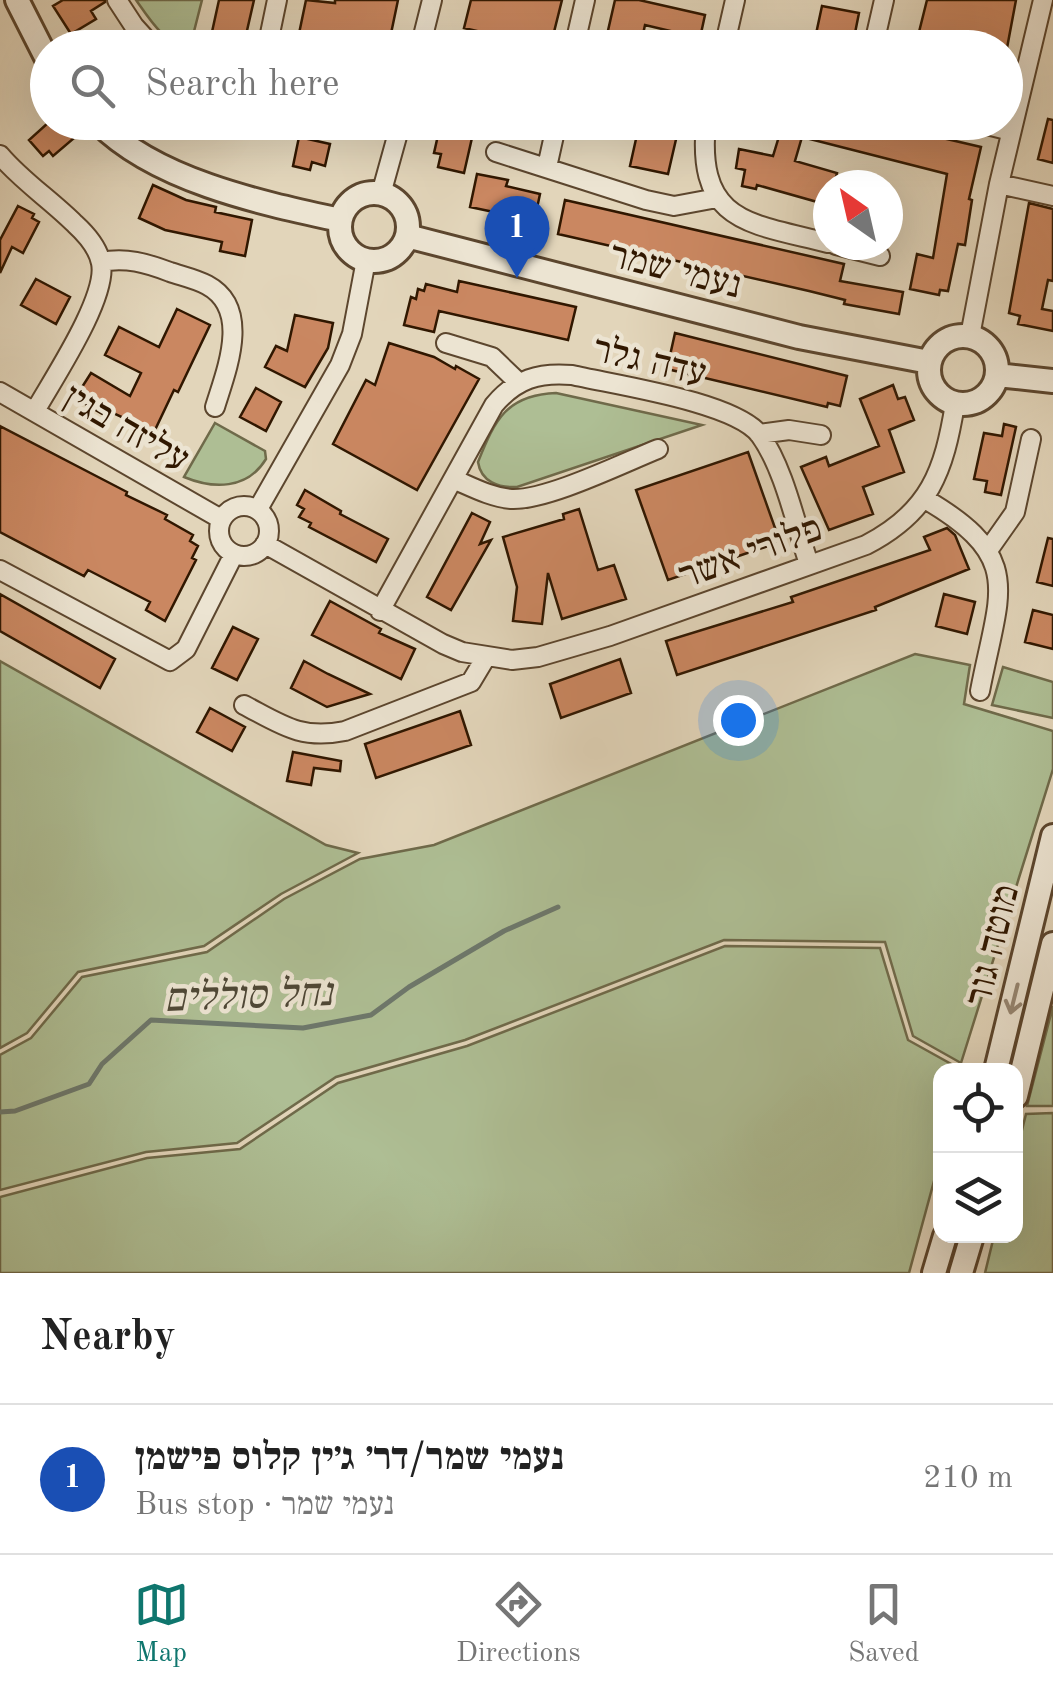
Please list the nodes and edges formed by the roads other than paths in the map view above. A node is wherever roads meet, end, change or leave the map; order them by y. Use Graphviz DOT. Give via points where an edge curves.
graph roads {
  1 [pos="17,0"];
  2 [pos="117,0"];
  3 [pos="277,0"];
  4 [pos="432,0"];
  5 [pos="585,0"];
  6 [pos="736,0"];
  7 [pos="884,0"];
  8 [pos="1043,0"];
  9 [pos="32,30"];
  10 [pos="138,30"];
  11 [pos="270,30"];
  12 [pos="424,30"];
  13 [pos="578,30"];
  14 [pos="728,30"];
  15 [pos="877,30"];
  16 [pos="1023,82"];
  17 [pos="120,140"];
  18 [pos="396,140"];
  19 [pos="553,140"];
  20 [pos="706,140"];
  21 [pos="1009,140"];
  22 [pos="496,152"];
  23 [pos="3,167"];
  24 [pos="547,167"];
  25 [pos="999,184"];
  26 [pos="382,194"];
  27 [pos="1053,196"];
  28 [pos="717,198"];
  29 [pos="340,220"];
  30 [pos="407,236"];
  31 [pos="813,239"];
  32 [pos="366,260"];
  33 [pos="101,262"];
  34 [pos="970,336"];
  35 [pos="446,344"];
  36 [pos="929,362"];
  37 [pos="997,375"];
  38 [pos="1053,381"];
  39 [pos="519,382"];
  40 [pos="0,392"];
  41 [pos="955,404"];
  42 [pos="215,408"];
  43 [pos="35,412"];
  44 [pos="759,434"];
  45 [pos="821,435"];
  46 [pos="1031,439"];
  47 [pos="658,450"];
  48 [pos="453,479"];
  49 [pos="925,498"];
  50 [pos="258,509"];
  51 [pos="222,519"];
  52 [pos="266,544"];
  53 [pos="989,549"];
  54 [pos="234,554"];
  55 [pos="810,564"];
  56 [pos="0,570"];
  57 [pos="380,611"];
  58 [pos="486,657"];
  59 [pos="980,692"];
  60 [pos="244,705"];
  61 [pos="1053,836"];
  62 [pos="1053,944"];
  63 [pos="998,1063"];
  64 [pos="1023,1067"];
  65 [pos="944,1243"];
  66 [pos="970,1243"];
  67 [pos="934,1273"];
  68 [pos="960,1273"];
  1 -- 9 [label="street"];
  2 -- 10 [label="street"];
  3 -- 11 [label="street"];
  4 -- 12 [label="street"];
  5 -- 13 [label="street"];
  6 -- 14 [label="street"];
  7 -- 15 [label="street"];
  8 -- 16 [label="street"];
  17 -- 29 [label="street" via="183,176"];
  18 -- 26 [label="street"];
  19 -- 24 [label="street"];
  20 -- 28 [label="street"];
  21 -- 25 [label="street"];
  22 -- 24 [label="street"];
  23 -- 33 [label="street" via="74,222"];
  24 -- 28 [label="street" via="674,206"];
  25 -- 27 [label="street"];
  25 -- 34 [label="street"];
  26 -- 29 [label="street" via="360,196"];
  26 -- 30 [label="street" via="406,214"];
  28 -- 31 [label="street" via="744,221"];
  29 -- 32 [label="street" via="342,241"];
  30 -- 32 [label="street" via="386,259"];
  30 -- 36 [label="street, נעמי שמר" via="799,337"];
  32 -- 50 [label="street" via="340,365"];
  33 -- 42 [label="street" via="141,262 209,286 224,298 232,349"];
  33 -- 43 [label="street" via="95,303"];
  34 -- 36 [label="street" via="941,343"];
  34 -- 37 [label="street" via="991,350"];
  35 -- 39 [label="street" via="492,357"];
  36 -- 41 [label="street" via="934,388"];
  37 -- 38 [label="street"];
  37 -- 41 [label="street" via="982,398"];
  39 -- 44 [label="street, עדה גלר" via="572,374 722,410"];
  39 -- 48 [label="street" via="494,405"];
  40 -- 43 [label="street, עליזה בגין"];
  41 -- 49 [label="street, פלורי אשר" via="943,462"];
  43 -- 51 [label="street, עליזה בגין"];
  44 -- 45 [label="street"];
  44 -- 55 [label="street"];
  46 -- 53 [label="street" via="1016,512"];
  47 -- 48 [label="street" via="515,500"];
  48 -- 57 [label="street"];
  49 -- 53 [label="street"];
  49 -- 55 [label="street, פלורי אשר" via="892,532"];
  50 -- 51 [label="street" via="241,505"];
  50 -- 52 [label="street" via="269,524"];
  51 -- 54 [label="street" via="219,534"];
  52 -- 54 [label="street" via="248,556"];
  52 -- 57 [label="street, פלורי אשר"];
  53 -- 59 [label="street" via="999,580"];
  54 -- 56 [label="street" via="186,649 170,661"];
  55 -- 58 [label="street, פלורי אשר" via="572,648 512,660"];
  57 -- 58 [label="street, פלורי אשר" via="443,644"];
  58 -- 60 [label="street" via="470,682 452,691 334,733 298,733"];
  61 -- 63 [label="street, מוטה גור, one-way"];
  62 -- 64 [label="street, מוטה גור"];
  65 -- 67 [label="street"];
  66 -- 68 [label="street"];
}
